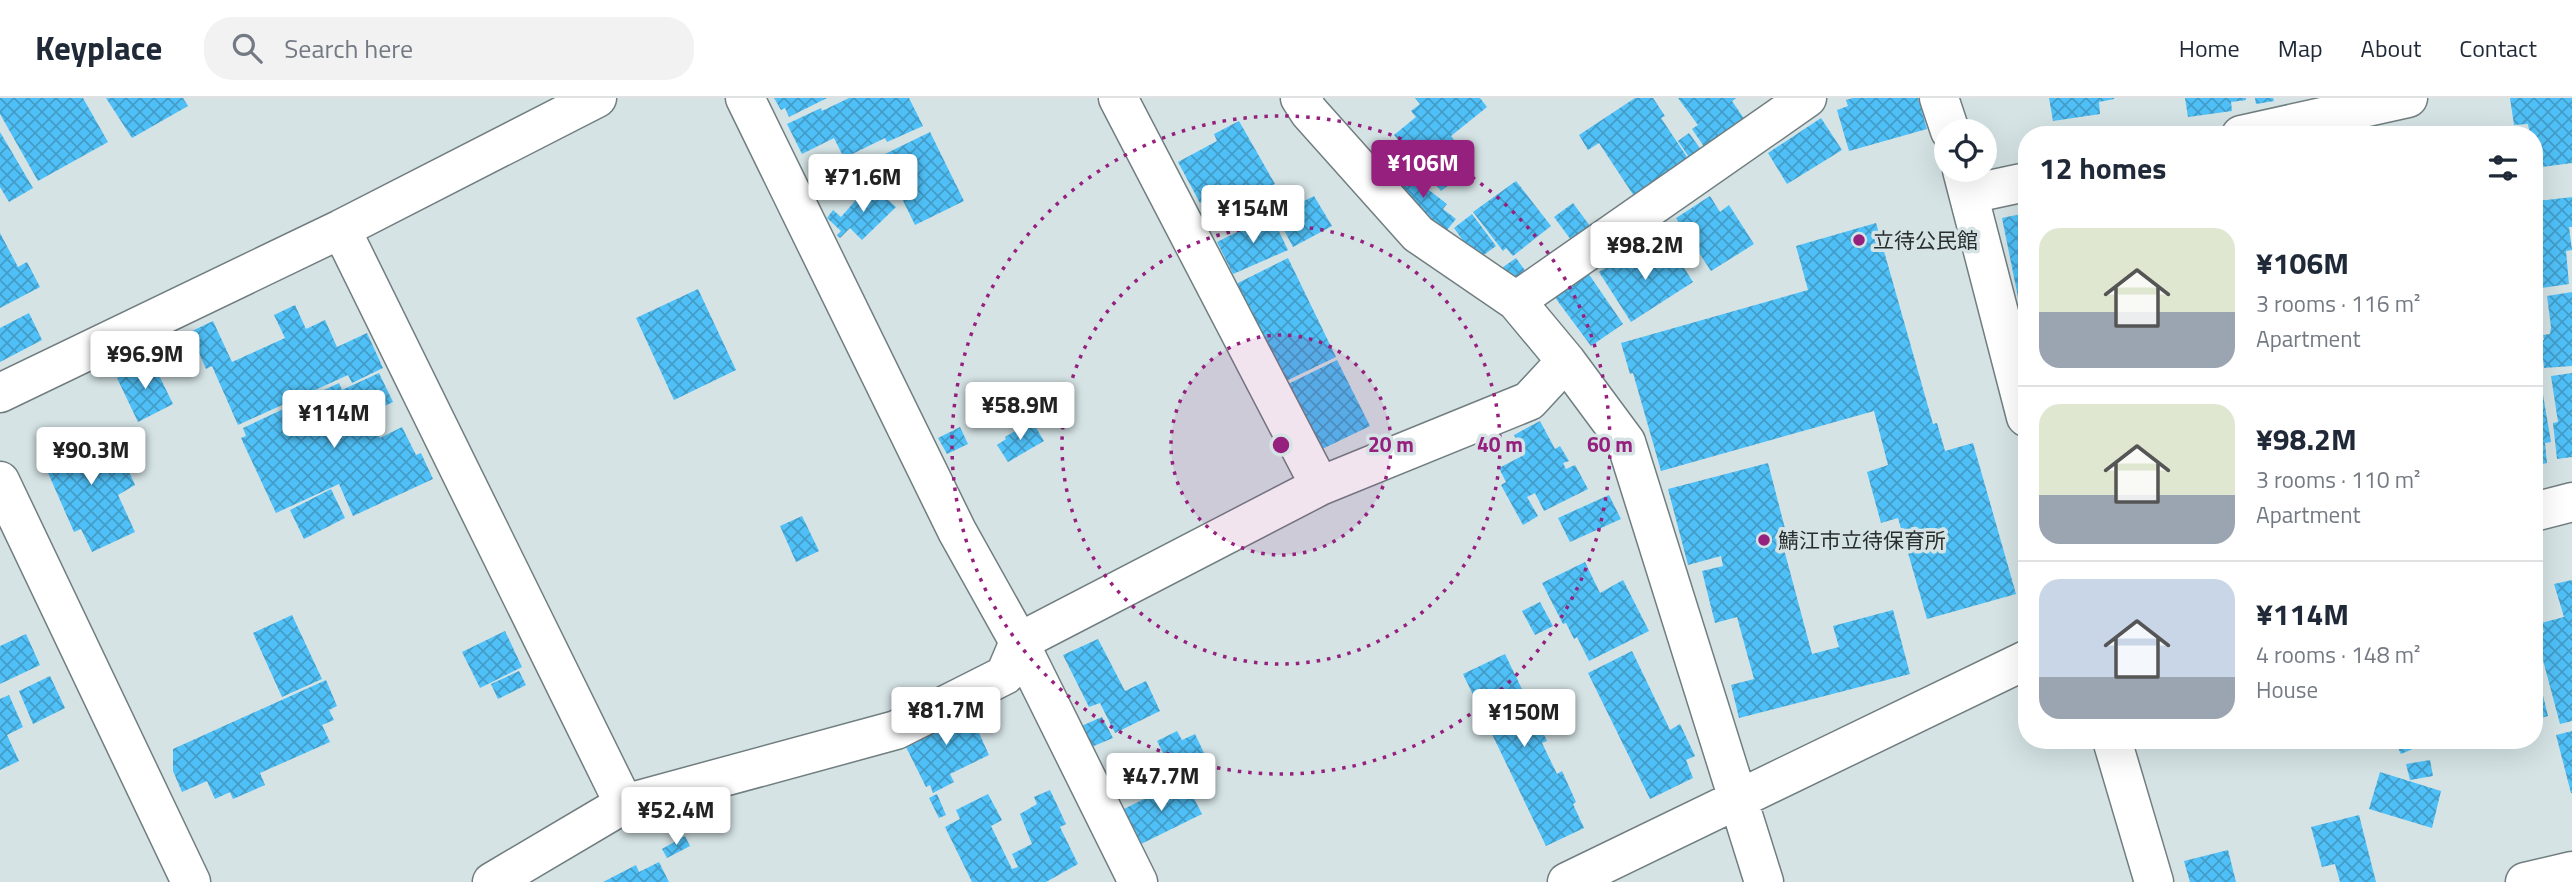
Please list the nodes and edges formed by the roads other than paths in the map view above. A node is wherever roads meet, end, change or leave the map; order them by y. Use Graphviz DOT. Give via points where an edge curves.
graph roads {
  1 [pos="597,98"];
  2 [pos="745,98"];
  3 [pos="1118,98"];
  4 [pos="1807,98"];
  5 [pos="1939,98"];
  6 [pos="2408,98"];
  7 [pos="1311,103"];
  8 [pos="1946,119"];
  9 [pos="2282,126"];
  10 [pos="1966,182"];
  11 [pos="1997,182"];
  12 [pos="2018,182"];
  13 [pos="341,229"];
  14 [pos="1516,301"];
  15 [pos="1566,361"];
  16 [pos="2018,386"];
  17 [pos="0,393"];
  18 [pos="0,481"];
  19 [pos="1320,486"];
  20 [pos="2572,502"];
  21 [pos="2543,510"];
  22 [pos="1019,642"];
  23 [pos="2018,664"];
  24 [pos="2115,749"];
  25 [pos="1739,800"];
  26 [pos="624,804"];
  27 [pos="2572,871"];
  28 [pos="182,879"];
  29 [pos="492,882"];
  30 [pos="1138,882"];
  31 [pos="1567,882"];
  32 [pos="1764,882"];
  33 [pos="2154,882"];
  34 [pos="2525,882"];
  1 -- 13 [label="street"];
  2 -- 22 [label="street" via="957,531"];
  3 -- 19 [label="street"];
  4 -- 14 [label="street"];
  5 -- 8 [label="street"];
  6 -- 9 [label="street"];
  7 -- 14 [label="street" via="1418,234"];
  10 -- 16 [label="street"];
  11 -- 12 [label="street"];
  13 -- 17 [label="street"];
  13 -- 26 [label="street"];
  14 -- 15 [label="street"];
  15 -- 19 [label="street" via="1529,401"];
  15 -- 25 [label="street" via="1626,442"];
  18 -- 28 [label="street"];
  19 -- 22 [label="street"];
  20 -- 21 [label="street"];
  22 -- 26 [label="street" via="1005,675 896,730"];
  22 -- 30 [label="street"];
  23 -- 25 [label="street"];
  24 -- 33 [label="street"];
  25 -- 31 [label="street"];
  25 -- 32 [label="street"];
  26 -- 29 [label="street"];
  27 -- 34 [label="street"];
}
